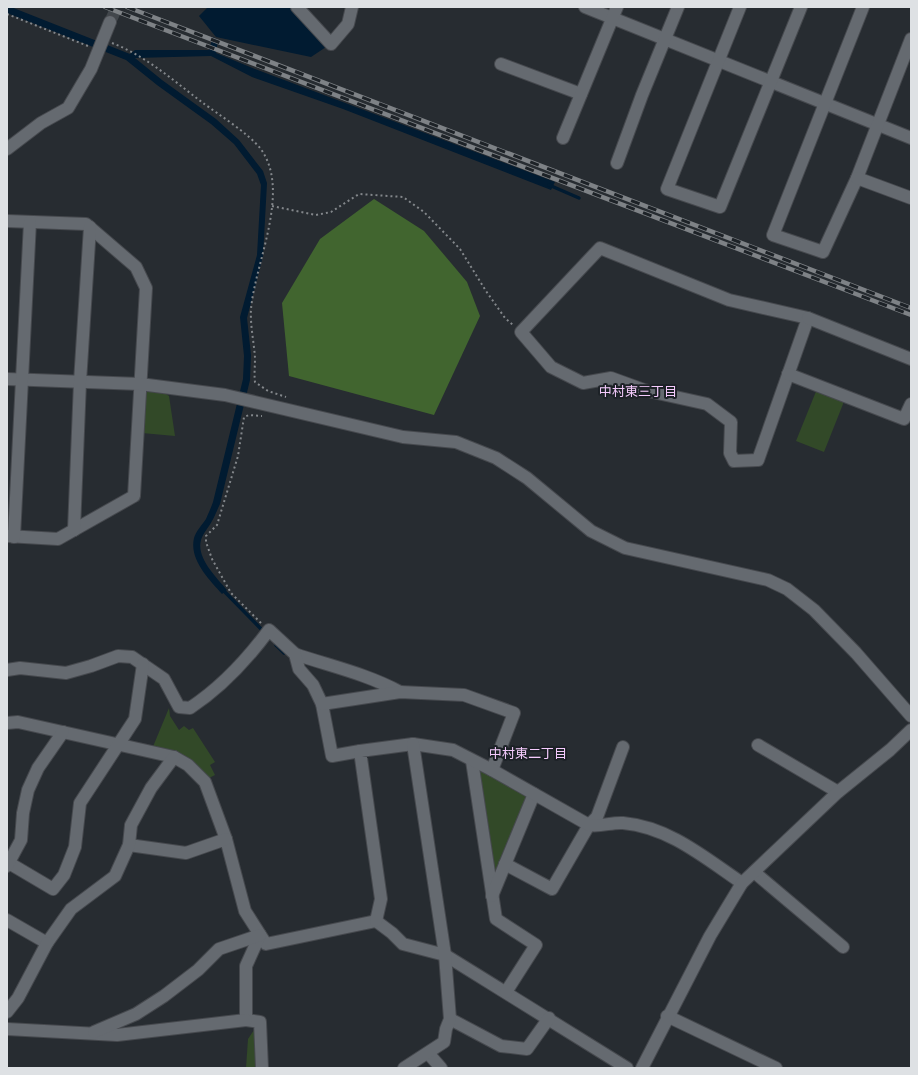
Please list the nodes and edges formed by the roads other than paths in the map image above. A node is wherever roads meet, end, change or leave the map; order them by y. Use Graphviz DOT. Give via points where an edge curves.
graph roads {
  1 [pos="297,7"];
  2 [pos="352,7"];
  3 [pos="585,7"];
  4 [pos="678,7"];
  5 [pos="740,7"];
  6 [pos="801,7"];
  7 [pos="863,7"];
  8 [pos="615,12"];
  9 [pos="110,22"];
  10 [pos="666,39"];
  11 [pos="911,39"];
  12 [pos="718,60"];
  13 [pos="501,64"];
  14 [pos="772,82"];
  15 [pos="581,94"];
  16 [pos="825,103"];
  17 [pos="876,124"];
  18 [pos="563,138"];
  19 [pos="911,138"];
  20 [pos="7,149"];
  21 [pos="617,163"];
  22 [pos="856,178"];
  23 [pos="911,198"];
  24 [pos="7,221"];
  25 [pos="30,222"];
  26 [pos="90,227"];
  27 [pos="808,318"];
  28 [pos="911,359"];
  29 [pos="788,374"];
  30 [pos="7,379"];
  31 [pos="22,380"];
  32 [pos="80,382"];
  33 [pos="140,384"];
  34 [pos="911,404"];
  35 [pos="74,530"];
  36 [pos="11,536"];
  37 [pos="295,654"];
  38 [pos="143,664"];
  39 [pos="7,670"];
  40 [pos="400,692"];
  41 [pos="322,704"];
  42 [pos="911,716"];
  43 [pos="7,723"];
  44 [pos="911,730"];
  45 [pos="63,732"];
  46 [pos="413,744"];
  47 [pos="119,745"];
  48 [pos="758,745"];
  49 [pos="623,747"];
  50 [pos="360,751"];
  51 [pos="174,757"];
  52 [pos="472,761"];
  53 [pos="492,770"];
  54 [pos="838,792"];
  55 [pos="534,794"];
  56 [pos="589,825"];
  57 [pos="226,839"];
  58 [pos="129,845"];
  59 [pos="505,864"];
  60 [pos="8,865"];
  61 [pos="754,872"];
  62 [pos="742,883"];
  63 [pos="492,896"];
  64 [pos="7,920"];
  65 [pos="376,921"];
  66 [pos="260,935"];
  67 [pos="47,943"];
  68 [pos="843,947"];
  69 [pos="445,955"];
  70 [pos="506,992"];
  71 [pos="7,1012"];
  72 [pos="667,1016"];
  73 [pos="549,1018"];
  74 [pos="450,1019"];
  75 [pos="246,1020"];
  76 [pos="7,1029"];
  77 [pos="91,1033"];
  78 [pos="428,1053"];
  79 [pos="262,1068"];
  80 [pos="404,1068"];
  81 [pos="441,1068"];
  82 [pos="627,1068"];
  83 [pos="642,1068"];
  84 [pos="776,1068"];
  1 -- 2 [label="street" via="332,44 348,24"];
  3 -- 8 [label="street"];
  4 -- 10 [label="street"];
  5 -- 12 [label="street"];
  6 -- 14 [label="street"];
  7 -- 16 [label="street"];
  8 -- 10 [label="street"];
  8 -- 15 [label="street"];
  9 -- 20 [label="street" via="91,69 68,108 41,123"];
  10 -- 12 [label="street"];
  10 -- 21 [label="street"];
  11 -- 17 [label="street"];
  12 -- 14 [label="street"];
  12 -- 14 [label="street" via="667,189 720,207"];
  13 -- 15 [label="street"];
  14 -- 16 [label="street"];
  15 -- 18 [label="street"];
  16 -- 17 [label="street"];
  16 -- 22 [label="street" via="773,235 822,252"];
  17 -- 19 [label="street"];
  17 -- 22 [label="street"];
  22 -- 23 [label="street"];
  24 -- 25 [label="street"];
  25 -- 26 [label="street" via="86,224"];
  25 -- 31 [label="street"];
  26 -- 32 [label="street"];
  26 -- 33 [label="street" via="136,267 146,288"];
  27 -- 28 [label="street"];
  27 -- 29 [label="street"];
  27 -- 29 [label="street" via="729,300 600,248 521,332 551,367 583,383 611,378 644,390 707,404 731,422 730,453 734,461 758,460"];
  29 -- 34 [label="street" via="904,419"];
  30 -- 31 [label="street"];
  31 -- 32 [label="street"];
  31 -- 36 [label="street"];
  32 -- 33 [label="street"];
  32 -- 35 [label="street"];
  33 -- 35 [label="street" via="134,496"];
  33 -- 42 [label="street" via="225,395 403,437 456,442 496,458 527,478 591,531 625,548 768,580 787,589 814,610 856,653"];
  35 -- 36 [label="street" via="58,539"];
  37 -- 38 [label="street" via="269,630 248,658 229,677 211,694 190,708 179,707 164,679"];
  37 -- 40 [label="street" via="349,670"];
  37 -- 41 [label="street" via="299,669 313,685"];
  38 -- 39 [label="street" via="132,657 118,656 66,672 20,668"];
  38 -- 47 [label="street" via="135,719"];
  40 -- 41 [label="street"];
  40 -- 53 [label="street" via="464,695 514,713"];
  41 -- 50 [label="street" via="332,756"];
  43 -- 45 [label="street" via="18,722"];
  44 -- 54 [label="street"];
  45 -- 47 [label="street"];
  45 -- 60 [label="street" via="38,768 28,790 21,840"];
  46 -- 50 [label="street"];
  46 -- 52 [label="street" via="453,750"];
  46 -- 69 [label="street"];
  47 -- 51 [label="street"];
  47 -- 60 [label="street" via="80,803 75,846 64,875 53,889"];
  48 -- 54 [label="street"];
  49 -- 56 [label="street" via="597,816"];
  50 -- 65 [label="street" via="381,899"];
  51 -- 57 [label="street" via="188,765 205,782"];
  51 -- 58 [label="street" via="151,788 131,825"];
  52 -- 53 [label="street"];
  52 -- 63 [label="street"];
  53 -- 55 [label="street"];
  54 -- 61 [label="street"];
  55 -- 56 [label="street"];
  55 -- 59 [label="street"];
  56 -- 59 [label="street" via="552,889"];
  56 -- 62 [label="street" via="622,823 672,837"];
  57 -- 58 [label="street" via="186,852"];
  57 -- 66 [label="street" via="245,911"];
  58 -- 67 [label="street" via="115,876 71,909"];
  59 -- 63 [label="street"];
  61 -- 62 [label="street"];
  61 -- 68 [label="street"];
  62 -- 72 [label="street"];
  63 -- 70 [label="street" via="496,919 536,945"];
  64 -- 67 [label="street"];
  65 -- 66 [label="street" via="266,944"];
  65 -- 69 [label="street" via="403,944"];
  66 -- 75 [label="street" via="246,966"];
  66 -- 77 [label="street" via="219,949 198,970 164,996 136,1014"];
  67 -- 71 [label="street" via="18,998"];
  69 -- 70 [label="street"];
  69 -- 74 [label="street"];
  70 -- 73 [label="street"];
  72 -- 83 [label="street"];
  72 -- 84 [label="street"];
  73 -- 74 [label="street" via="527,1049 500,1046"];
  73 -- 82 [label="street"];
  74 -- 78 [label="street" via="444,1042"];
  75 -- 77 [label="street" via="117,1035"];
  75 -- 79 [label="street" via="260,1022"];
  76 -- 77 [label="street"];
  78 -- 80 [label="street"];
  78 -- 81 [label="street"];
}
